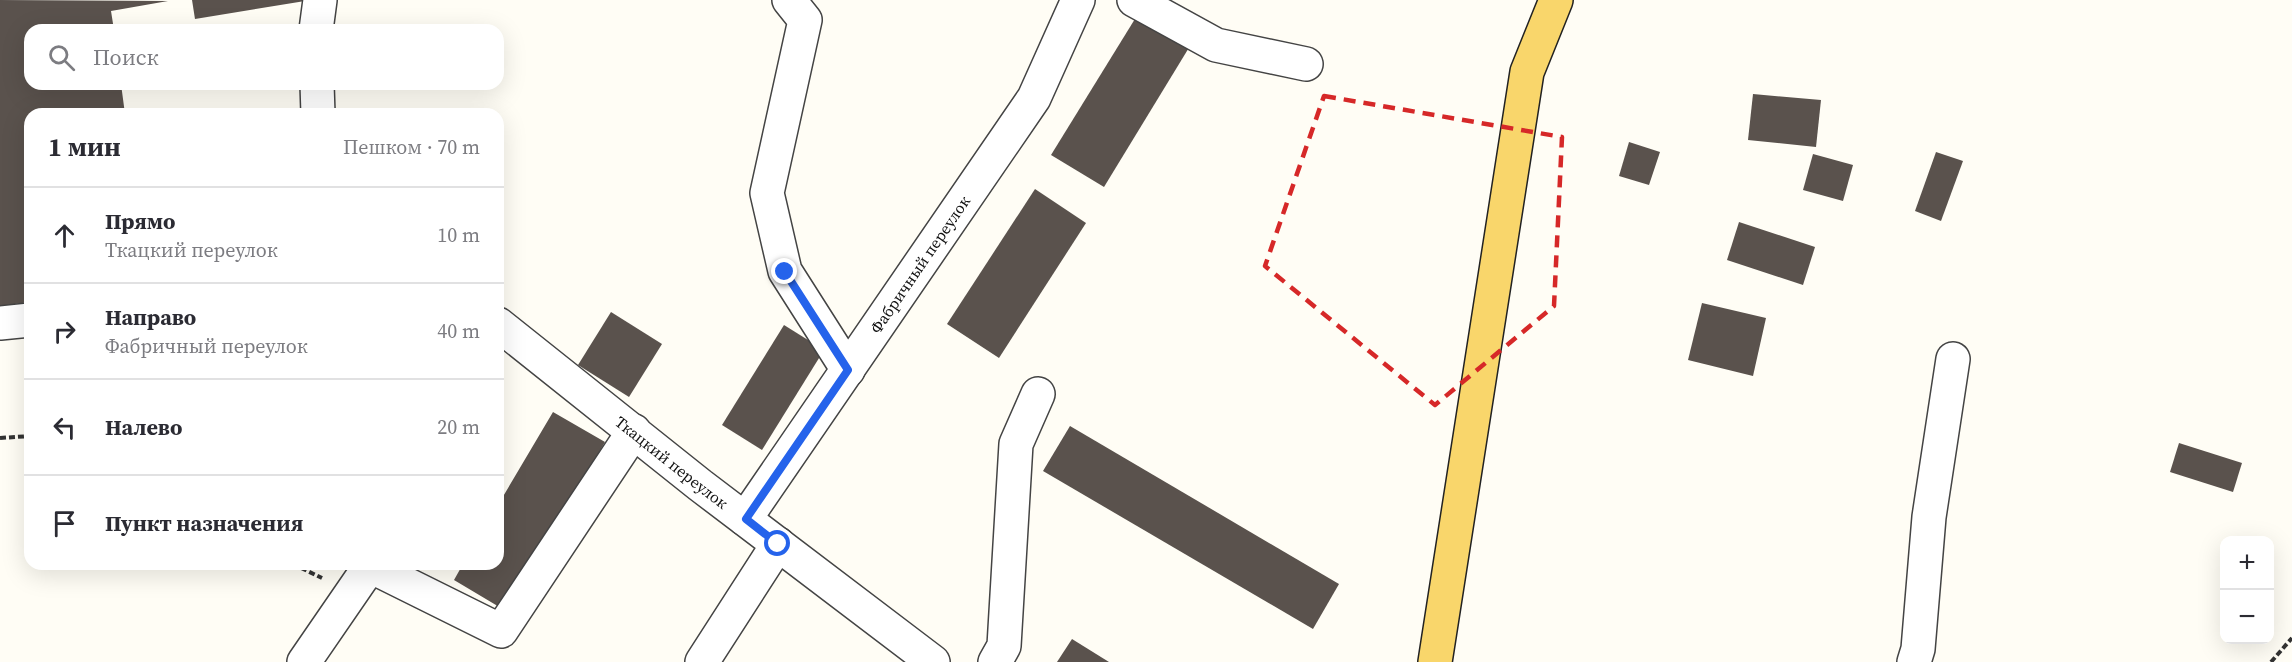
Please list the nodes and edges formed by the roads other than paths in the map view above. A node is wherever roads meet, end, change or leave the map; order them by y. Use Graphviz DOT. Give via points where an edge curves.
graph roads {
  1 [pos="320,0"];
  2 [pos="789,0"];
  3 [pos="1078,0"];
  4 [pos="1134,0"];
  5 [pos="1556,0"];
  6 [pos="317,24"];
  7 [pos="1306,64"];
  8 [pos="317,90"];
  9 [pos="318,108"];
  10 [pos="24,321"];
  11 [pos="0,323"];
  12 [pos="504,329"];
  13 [pos="1953,359"];
  14 [pos="848,370"];
  15 [pos="1038,394"];
  16 [pos="634,431"];
  17 [pos="746,519"];
  18 [pos="778,544"];
  19 [pos="367,570"];
  20 [pos="378,570"];
  21 [pos="304,662"];
  22 [pos="702,662"];
  23 [pos="933,662"];
  24 [pos="995,662"];
  25 [pos="1435,662"];
  26 [pos="1914,662"];
  1 -- 6 [label="street"];
  2 -- 14 [label="street" via="805,20 767,193 785,272"];
  3 -- 14 [label="street, Фабричный переулок" via="1034,98"];
  4 -- 7 [label="street" via="1216,45"];
  5 -- 25 [label="main road" via="1527,72"];
  8 -- 9 [label="street"];
  10 -- 11 [label="street"];
  12 -- 16 [label="street, Ткацкий переулок"];
  13 -- 26 [label="street" via="1929,517"];
  14 -- 17 [label="street, Фабричный переулок"];
  15 -- 24 [label="street" via="1016,444 1004,646"];
  16 -- 17 [label="street, Ткацкий переулок"];
  16 -- 20 [label="street" via="501,631"];
  17 -- 18 [label="street, Ткацкий переулок"];
  18 -- 22 [label="street"];
  18 -- 23 [label="street, Ткацкий переулок"];
  19 -- 21 [label="street"];
}
